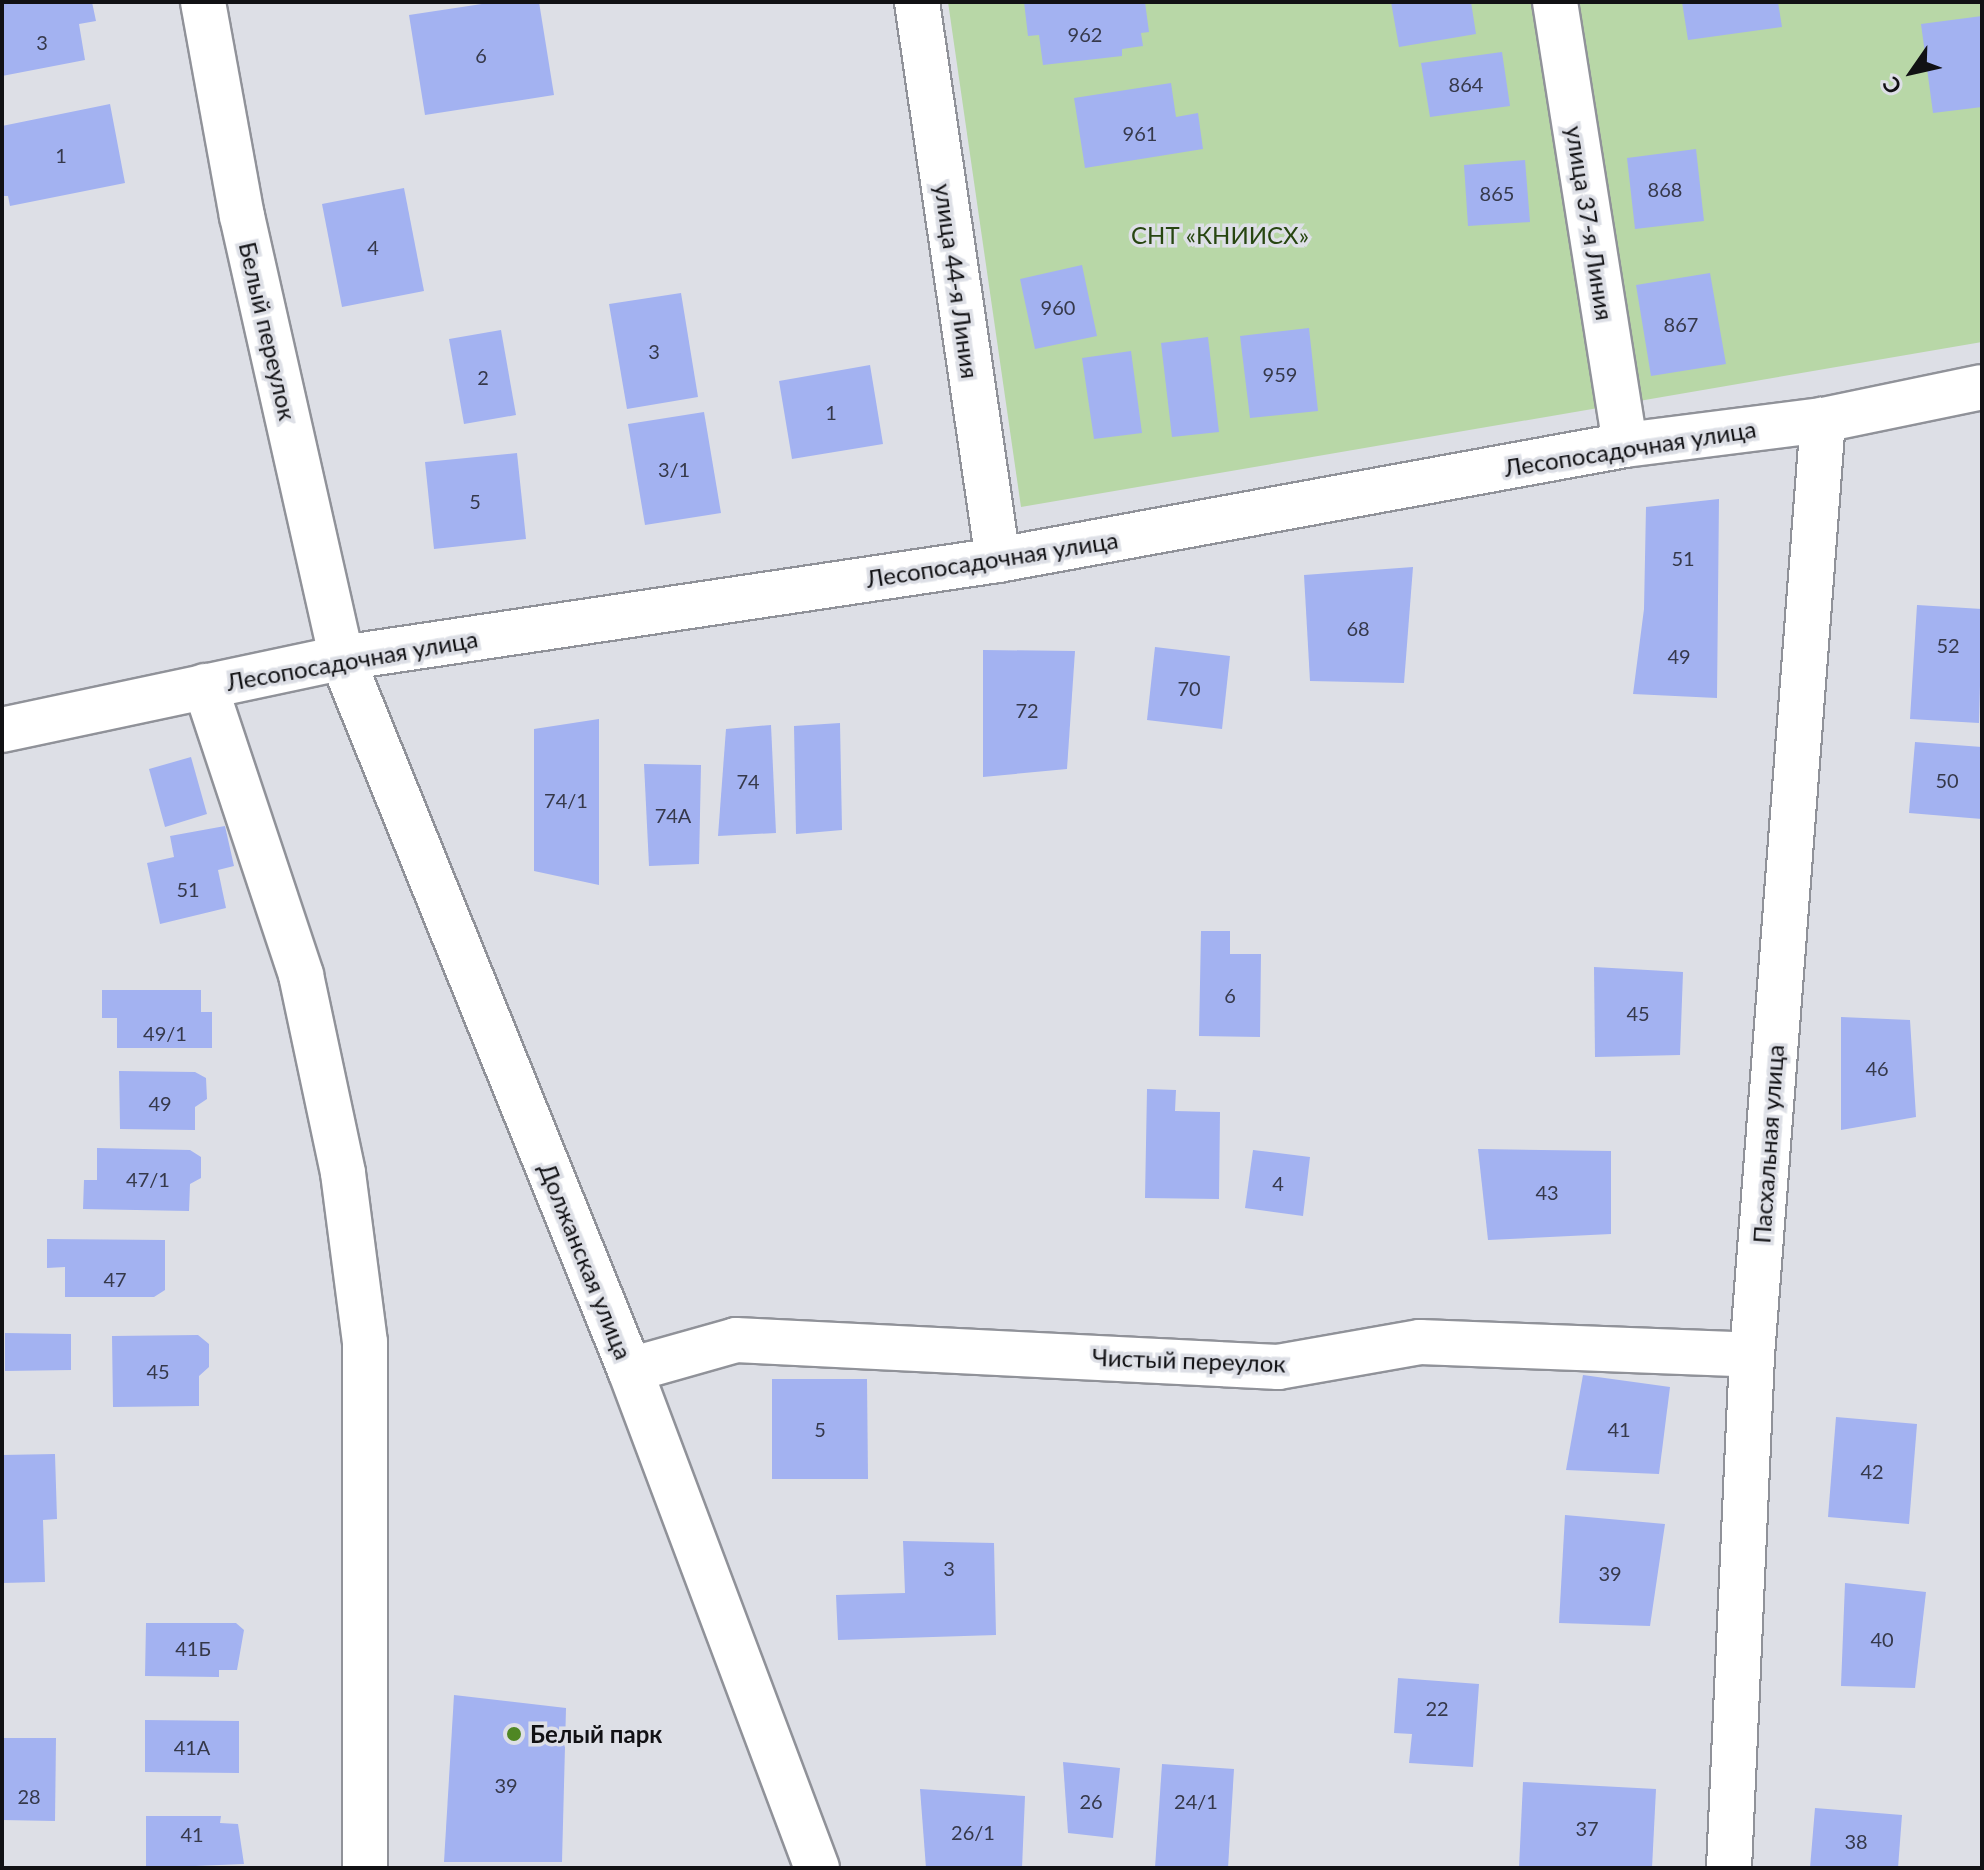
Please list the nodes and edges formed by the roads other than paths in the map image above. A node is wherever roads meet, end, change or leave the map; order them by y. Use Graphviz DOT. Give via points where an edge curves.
graph roads {
  1 [pos="203,2"];
  2 [pos="917,2"];
  3 [pos="1555,2"];
  4 [pos="1982,387"];
  5 [pos="1823,420"];
  6 [pos="1625,445"];
  7 [pos="998,560"];
  8 [pos="342,658"];
  9 [pos="205,686"];
  10 [pos="2,730"];
  11 [pos="1752,1355"];
  12 [pos="630,1370"];
  13 [pos="365,1868"];
  14 [pos="817,1868"];
  15 [pos="1729,1868"];
  1 -- 8 [label="street, Белый переулок" via="242,216"];
  2 -- 7 [label="street, улица 44-я Линия"];
  3 -- 6 [label="street, улица 37-я Линия"];
  4 -- 5 [label="street, Лесопосадочная улица"];
  5 -- 6 [label="street, Лесопосадочная улица"];
  5 -- 11 [label="street, Пасхальная улица"];
  6 -- 7 [label="street, Лесопосадочная улица"];
  7 -- 8 [label="street, Лесопосадочная улица"];
  8 -- 9 [label="street, Лесопосадочная улица"];
  8 -- 12 [label="street, Должанская улица"];
  9 -- 10 [label="street, Лесопосадочная улица"];
  9 -- 13 [label="street" via="301,975 343,1173 365,1342"];
  11 -- 12 [label="street, Чистый переулок" via="1420,1342 1278,1367 736,1340"];
  11 -- 15 [label="street, Пасхальная улица"];
  12 -- 14 [label="street, Должанская улица"];
}
